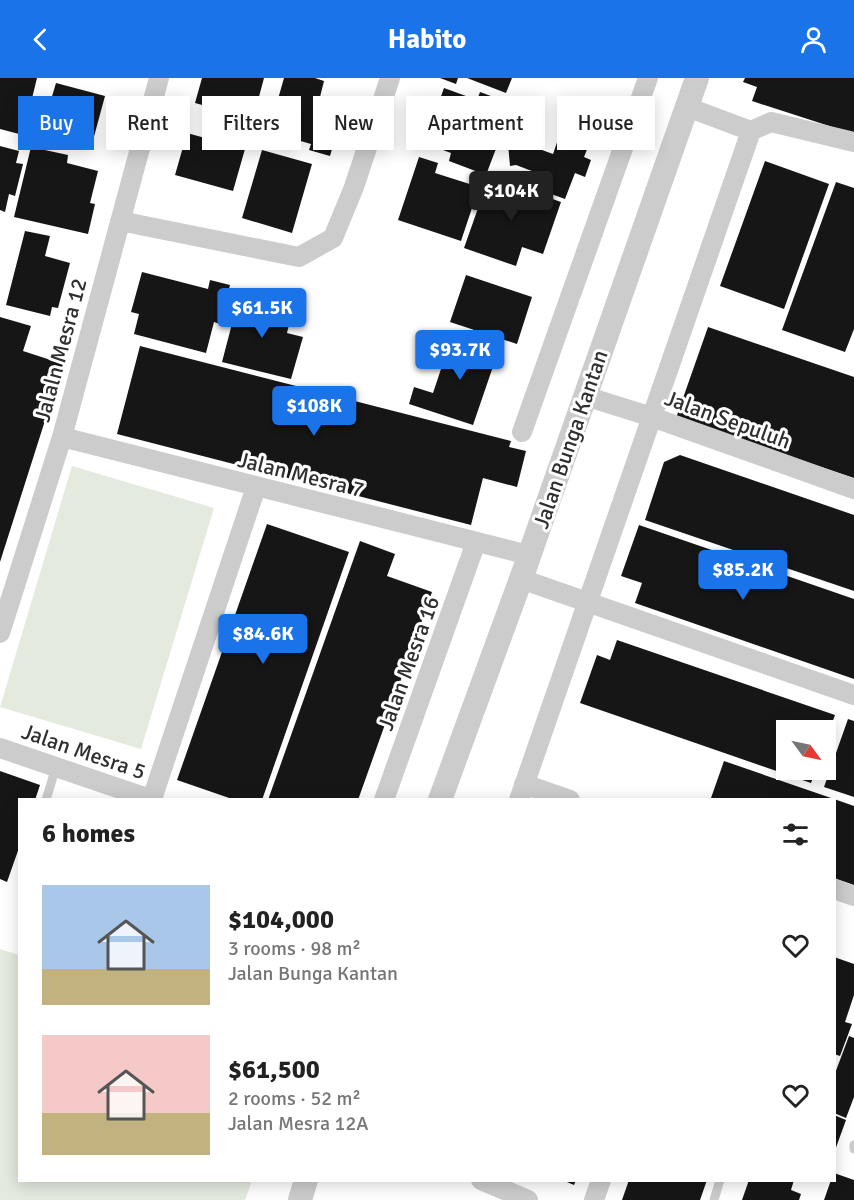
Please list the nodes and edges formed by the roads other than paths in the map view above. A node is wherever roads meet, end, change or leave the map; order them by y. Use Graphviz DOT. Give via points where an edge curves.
graph roads {
  1 [pos="159,78"];
  2 [pos="390,78"];
  3 [pos="648,78"];
  4 [pos="697,78"];
  5 [pos="687,107"];
  6 [pos="751,131"];
  7 [pos="854,142"];
  8 [pos="120,221"];
  9 [pos="585,396"];
  10 [pos="652,417"];
  11 [pos="522,432"];
  12 [pos="62,437"];
  13 [pos="256,487"];
  14 [pos="854,489"];
  15 [pos="476,542"];
  16 [pos="529,555"];
  17 [pos="521,579"];
  18 [pos="587,602"];
  19 [pos="0,633"];
  20 [pos="854,695"];
  21 [pos="0,748"];
  22 [pos="56,767"];
  23 [pos="522,792"];
  24 [pos="47,798"];
  25 [pos="149,798"];
  26 [pos="152,798"];
  27 [pos="385,798"];
  28 [pos="441,798"];
  29 [pos="558,798"];
  30 [pos="836,890"];
  31 [pos="854,896"];
  32 [pos="305,1182"];
  33 [pos="486,1182"];
  34 [pos="600,1182"];
  35 [pos="719,1182"];
  36 [pos="300,1200"];
  37 [pos="528,1200"];
  38 [pos="594,1200"];
  39 [pos="714,1200"];
  1 -- 8 [label="street, Jalaln Mesra 12"];
  2 -- 8 [label="street" via="333,238 299,257"];
  3 -- 11 [label="street"];
  4 -- 5 [label="street, Jalan Bunga Kantan"];
  5 -- 6 [label="street"];
  5 -- 9 [label="street, Jalan Bunga Kantan"];
  6 -- 7 [label="street" via="771,122"];
  6 -- 10 [label="street"];
  8 -- 12 [label="street, Jalaln Mesra 12"];
  9 -- 10 [label="street, Jalan Sepuluh"];
  9 -- 16 [label="street, Jalan Bunga Kantan"];
  10 -- 14 [label="street, Jalan Sepuluh"];
  10 -- 18 [label="street"];
  12 -- 13 [label="street, Jalan Mesra 7"];
  12 -- 19 [label="street, Jalaln Mesra 12"];
  13 -- 15 [label="street, Jalan Mesra 7"];
  13 -- 26 [label="street"];
  15 -- 16 [label="street, Jalan Mesra 7"];
  15 -- 27 [label="street, Jalan Mesra 16"];
  16 -- 17 [label="street, Jalan Bunga Kantan"];
  17 -- 18 [label="street"];
  17 -- 28 [label="street, Jalan Bunga Kantan"];
  18 -- 20 [label="street"];
  18 -- 23 [label="street"];
  21 -- 22 [label="street, Jalan Mesra 5"];
  22 -- 24 [label="lane"];
  22 -- 25 [label="street, Jalan Mesra 5"];
  23 -- 29 [label="street"];
  30 -- 31 [label="street"];
  32 -- 36 [label="street"];
  33 -- 37 [label="street"];
  34 -- 38 [label="street"];
  35 -- 39 [label="lane"];
}
